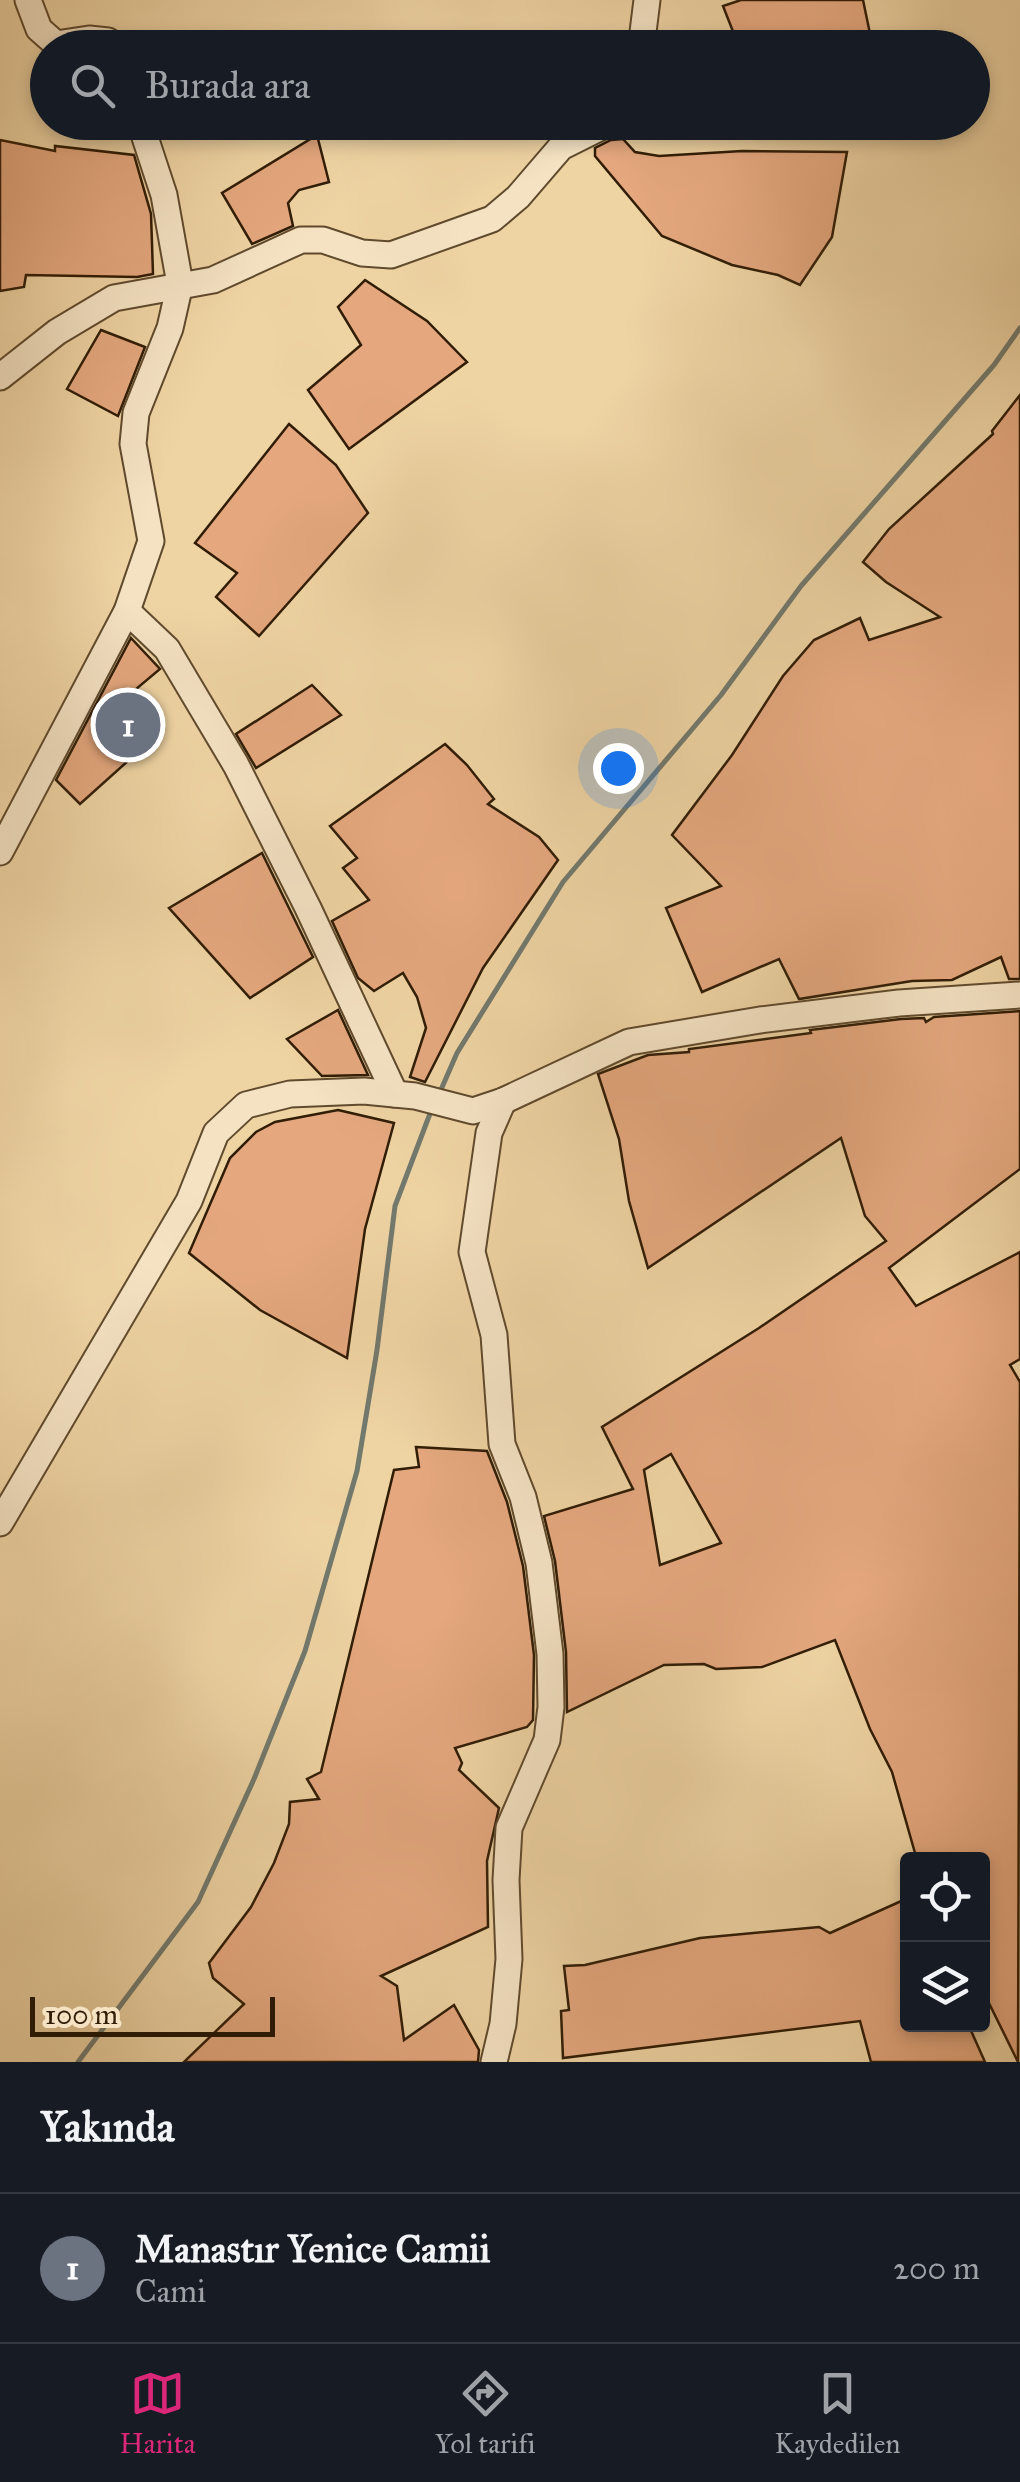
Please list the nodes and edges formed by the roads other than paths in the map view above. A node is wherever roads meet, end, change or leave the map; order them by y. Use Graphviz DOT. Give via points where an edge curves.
graph roads {
  1 [pos="28,0"];
  2 [pos="647,0"];
  3 [pos="39,30"];
  4 [pos="643,30"];
  5 [pos="146,140"];
  6 [pos="574,140"];
  7 [pos="180,284"];
  8 [pos="0,377"];
  9 [pos="127,611"];
  10 [pos="0,852"];
  11 [pos="1020,995"];
  12 [pos="405,1095"];
  13 [pos="502,1101"];
  14 [pos="0,1523"];
  15 [pos="494,2062"];
  1 -- 3 [label="street"];
  2 -- 4 [label="street"];
  5 -- 7 [label="street"];
  6 -- 7 [label="street" via="492,220 392,255 301,240 213,280"];
  7 -- 8 [label="street" via="114,298"];
  7 -- 9 [label="street" via="136,414 133,444 150,541"];
  9 -- 10 [label="street"];
  9 -- 12 [label="street" via="168,649 236,765"];
  11 -- 13 [label="street" via="899,1003 629,1042"];
  12 -- 13 [label="street" via="472,1111"];
  12 -- 14 [label="street" via="290,1094 246,1105 216,1133 188,1201"];
  13 -- 15 [label="street" via="489,1133 472,1252 494,1335 502,1444 539,1563 551,1707 547,1740 510,1828 509,1958"];
}
